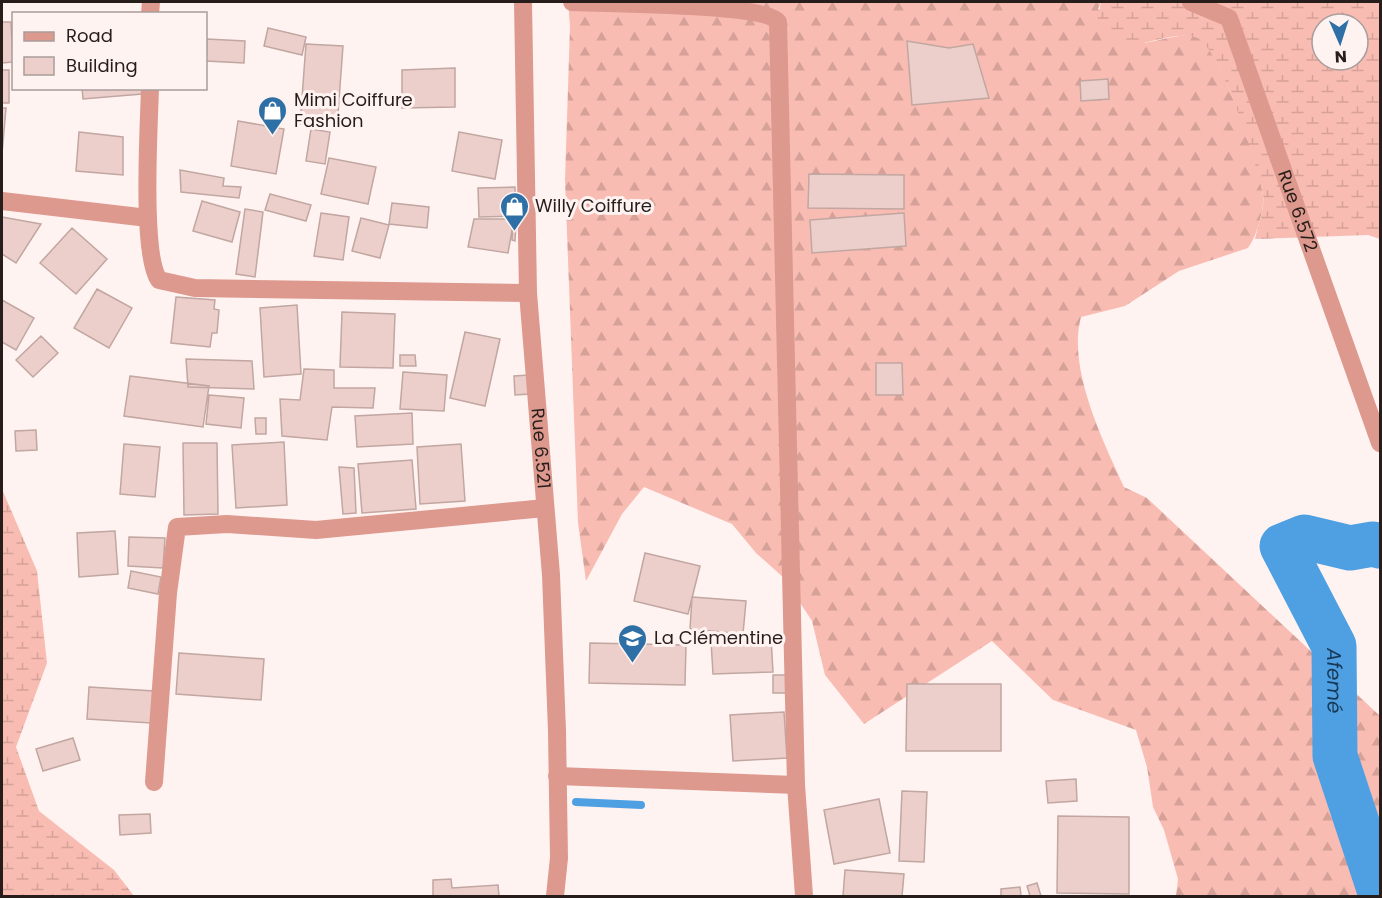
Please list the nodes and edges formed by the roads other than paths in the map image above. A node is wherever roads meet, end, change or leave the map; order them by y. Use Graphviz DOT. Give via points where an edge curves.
graph roads {
  1 [pos="524,2"];
  2 [pos="572,2"];
  3 [pos="1191,2"];
  4 [pos="150,90"];
  5 [pos="2,201"];
  6 [pos="148,218"];
  7 [pos="528,293"];
  8 [pos="1380,443"];
  9 [pos="545,508"];
  10 [pos="557,776"];
  11 [pos="154,782"];
  12 [pos="796,785"];
  13 [pos="555,897"];
  14 [pos="804,897"];
  1 -- 7 [label="street, Rue 6.521"];
  2 -- 12 [label="street" via="714,8 762,13 778,22"];
  3 -- 8 [label="street, Rue 6.572" via="1229,18"];
  4 -- 6 [label="street"];
  5 -- 6 [label="street"];
  6 -- 7 [label="street" via="153,273 170,284 236,289"];
  7 -- 9 [label="street, Rue 6.521"];
  9 -- 10 [label="street, Rue 6.521"];
  9 -- 11 [label="street" via="316,530 227,524 177,527 168,593"];
  10 -- 12 [label="street"];
  10 -- 13 [label="street, Rue 6.521" via="559,858"];
  12 -- 14 [label="street"];
}
